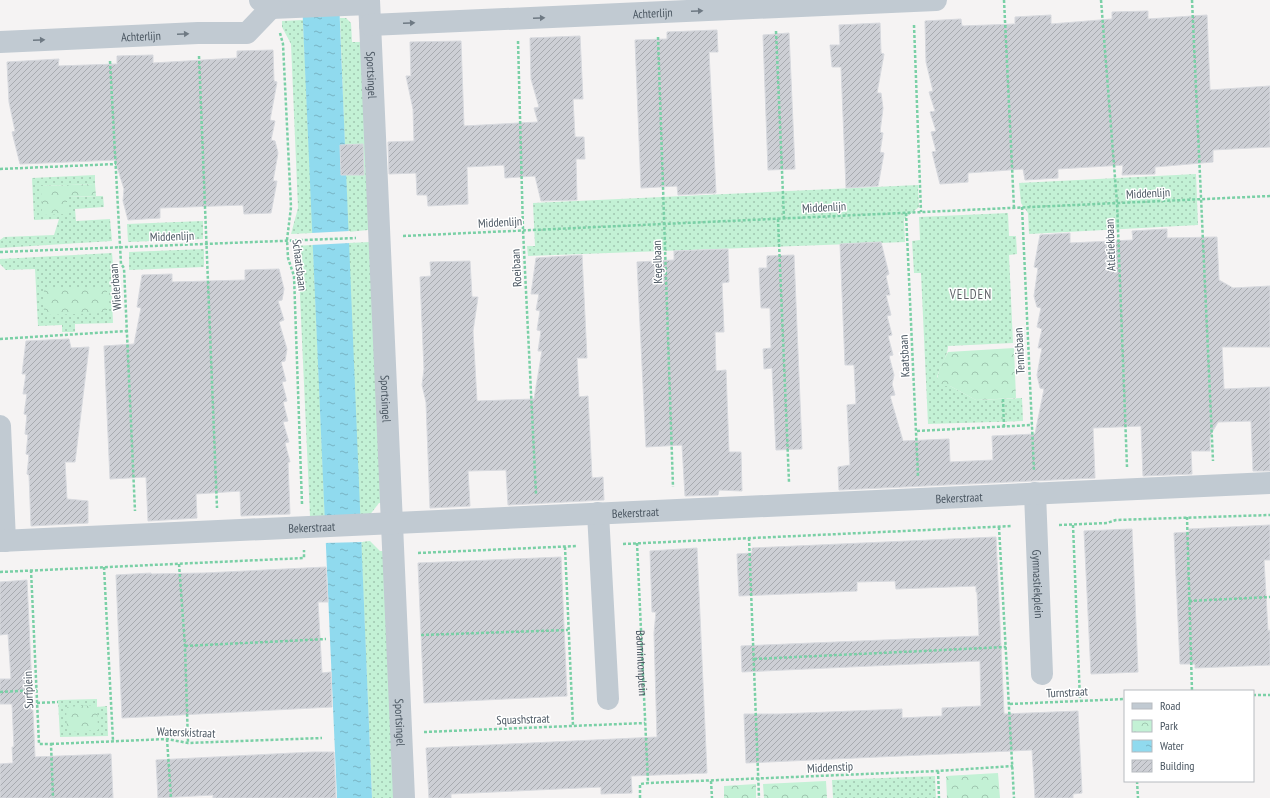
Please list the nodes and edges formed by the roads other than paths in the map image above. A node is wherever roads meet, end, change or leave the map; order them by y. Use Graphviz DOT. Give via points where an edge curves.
graph roads {
  1 [pos="936,0"];
  2 [pos="271,5"];
  3 [pos="366,9"];
  4 [pos="0,42"];
  5 [pos="0,426"];
  6 [pos="1270,483"];
  7 [pos="1035,494"];
  8 [pos="598,513"];
  9 [pos="391,523"];
  10 [pos="2,541"];
  11 [pos="1042,674"];
  12 [pos="608,699"];
  13 [pos="404,798"];
  3 -- 1 [label="street, Achterlijn, one-way" via="517,18"];
  2 -- 3 [label="street, Achterlijn"];
  4 -- 2 [label="street, Achterlijn, one-way" via="247,33"];
  3 -- 9 [label="street, Sportsingel" via="370,237"];
  5 -- 10 [label="street"];
  6 -- 7 [label="street, Bekerstraat"];
  7 -- 8 [label="street, Bekerstraat"];
  7 -- 11 [label="street, Gymnastiekplein"];
  8 -- 9 [label="street, Bekerstraat"];
  8 -- 12 [label="street"];
  9 -- 10 [label="street, Bekerstraat" via="306,534 218,531"];
  9 -- 13 [label="street, Sportsingel"];
}
